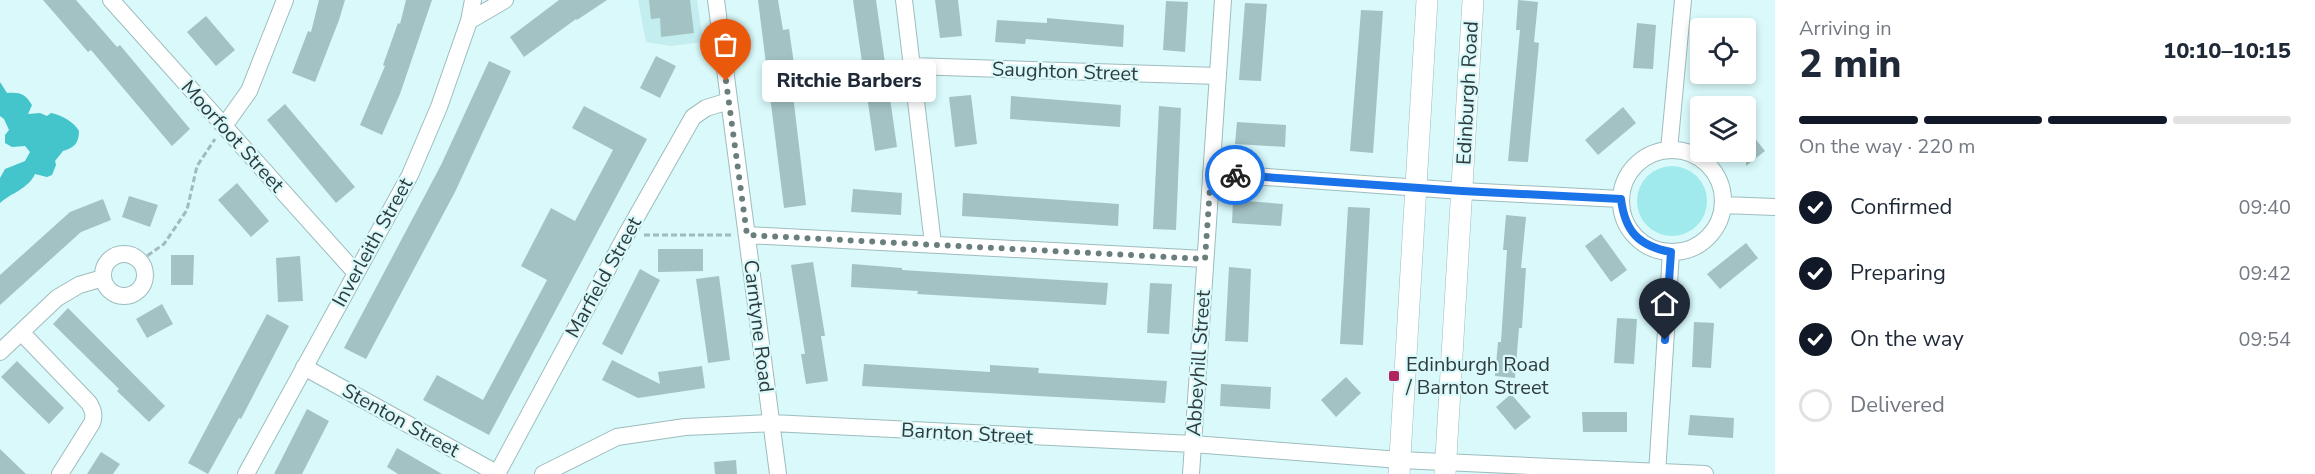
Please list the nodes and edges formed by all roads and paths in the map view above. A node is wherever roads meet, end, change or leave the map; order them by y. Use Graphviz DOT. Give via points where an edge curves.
graph roads {
  1 [pos="111,0"];
  2 [pos="285,0"];
  3 [pos="473,0"];
  4 [pos="505,0"];
  5 [pos="716,0"];
  6 [pos="904,0"];
  7 [pos="1223,0"];
  8 [pos="1427,0"];
  9 [pos="1473,0"];
  10 [pos="1683,0"];
  11 [pos="469,21"];
  12 [pos="912,66"];
  13 [pos="1218,76"];
  14 [pos="729,101"];
  15 [pos="224,126"];
  16 [pos="1669,150"];
  17 [pos="1211,173"];
  18 [pos="1417,186"];
  19 [pos="1462,191"];
  20 [pos="1621,199"];
  21 [pos="1723,205"];
  22 [pos="1775,207"];
  23 [pos="626,235"];
  24 [pos="747,235"];
  25 [pos="933,243"];
  26 [pos="1671,252"];
  27 [pos="1205,259"];
  28 [pos="140,261"];
  29 [pos="355,272"];
  30 [pos="103,278"];
  31 [pos="21,332"];
  32 [pos="0,352"];
  33 [pos="304,367"];
  34 [pos="772,423"];
  35 [pos="1193,444"];
  36 [pos="1399,467"];
  37 [pos="1445,468"];
  38 [pos="1657,473"];
  39 [pos="60,474"];
  40 [pos="246,474"];
  41 [pos="497,474"];
  42 [pos="543,474"];
  43 [pos="778,474"];
  44 [pos="1191,474"];
  45 [pos="1706,474"];
  1 -- 15 [label="street, Moorfoot Street"];
  2 -- 15 [label="street" via="249,91"];
  3 -- 11 [label="street, Inverleith Street"];
  4 -- 11 [label="street"];
  5 -- 14 [label="street, Carntyne Road"];
  6 -- 12 [label="street"];
  7 -- 13 [label="street, Abbeyhill Street"];
  8 -- 18 [label="main road"];
  9 -- 19 [label="main road, Edinburgh Road"];
  10 -- 16 [label="street"];
  11 -- 29 [label="street, Inverleith Street" via="410,175"];
  12 -- 13 [label="street, Saughton Street"];
  12 -- 25 [label="street"];
  13 -- 17 [label="street, Abbeyhill Street"];
  14 -- 23 [label="street, Marfield Street" via="693,117"];
  14 -- 24 [label="street, Carntyne Road"];
  15 -- 28 [label="path" via="197,166 187,210 164,244"];
  15 -- 29 [label="street, Moorfoot Street"];
  16 -- 20 [label="street" via="1655,153 1636,166 1624,184"];
  16 -- 21 [label="street" via="1686,152 1714,172"];
  17 -- 18 [label="street"];
  17 -- 27 [label="street, Abbeyhill Street"];
  18 -- 19 [label="street"];
  18 -- 36 [label="main road"];
  19 -- 20 [label="street"];
  19 -- 37 [label="main road, Edinburgh Road"];
  20 -- 26 [label="street" via="1626,222 1641,242"];
  21 -- 22 [label="street"];
  21 -- 26 [label="street" via="1720,220 1700,244"];
  23 -- 24 [label="path"];
  23 -- 41 [label="street, Marfield Street"];
  24 -- 25 [label="street"];
  24 -- 34 [label="street, Carntyne Road"];
  25 -- 27 [label="street"];
  26 -- 38 [label="street"];
  27 -- 35 [label="street, Abbeyhill Street"];
  28 -- 30 [label="street" via="128,254 115,256 105,265"];
  28 -- 30 [label="street" via="145,274 136,292 116,294"];
  29 -- 33 [label="street, Inverleith Street"];
  30 -- 31 [label="street" via="79,285 57,298"];
  31 -- 32 [label="street"];
  31 -- 39 [label="street" via="93,410 92,423"];
  33 -- 40 [label="street, Inverleith Street"];
  33 -- 41 [label="street, Stenton Street"];
  34 -- 35 [label="street, Barnton Street"];
  34 -- 42 [label="street, Barnton Street" via="685,427 617,437"];
  34 -- 43 [label="street, Carntyne Road"];
  35 -- 36 [label="street, Barnton Street"];
  35 -- 44 [label="street, Abbeyhill Street"];
  36 -- 37 [label="street, Barnton Street"];
  37 -- 38 [label="street, Barnton Street"];
  38 -- 45 [label="street, Barnton Street"];
}
